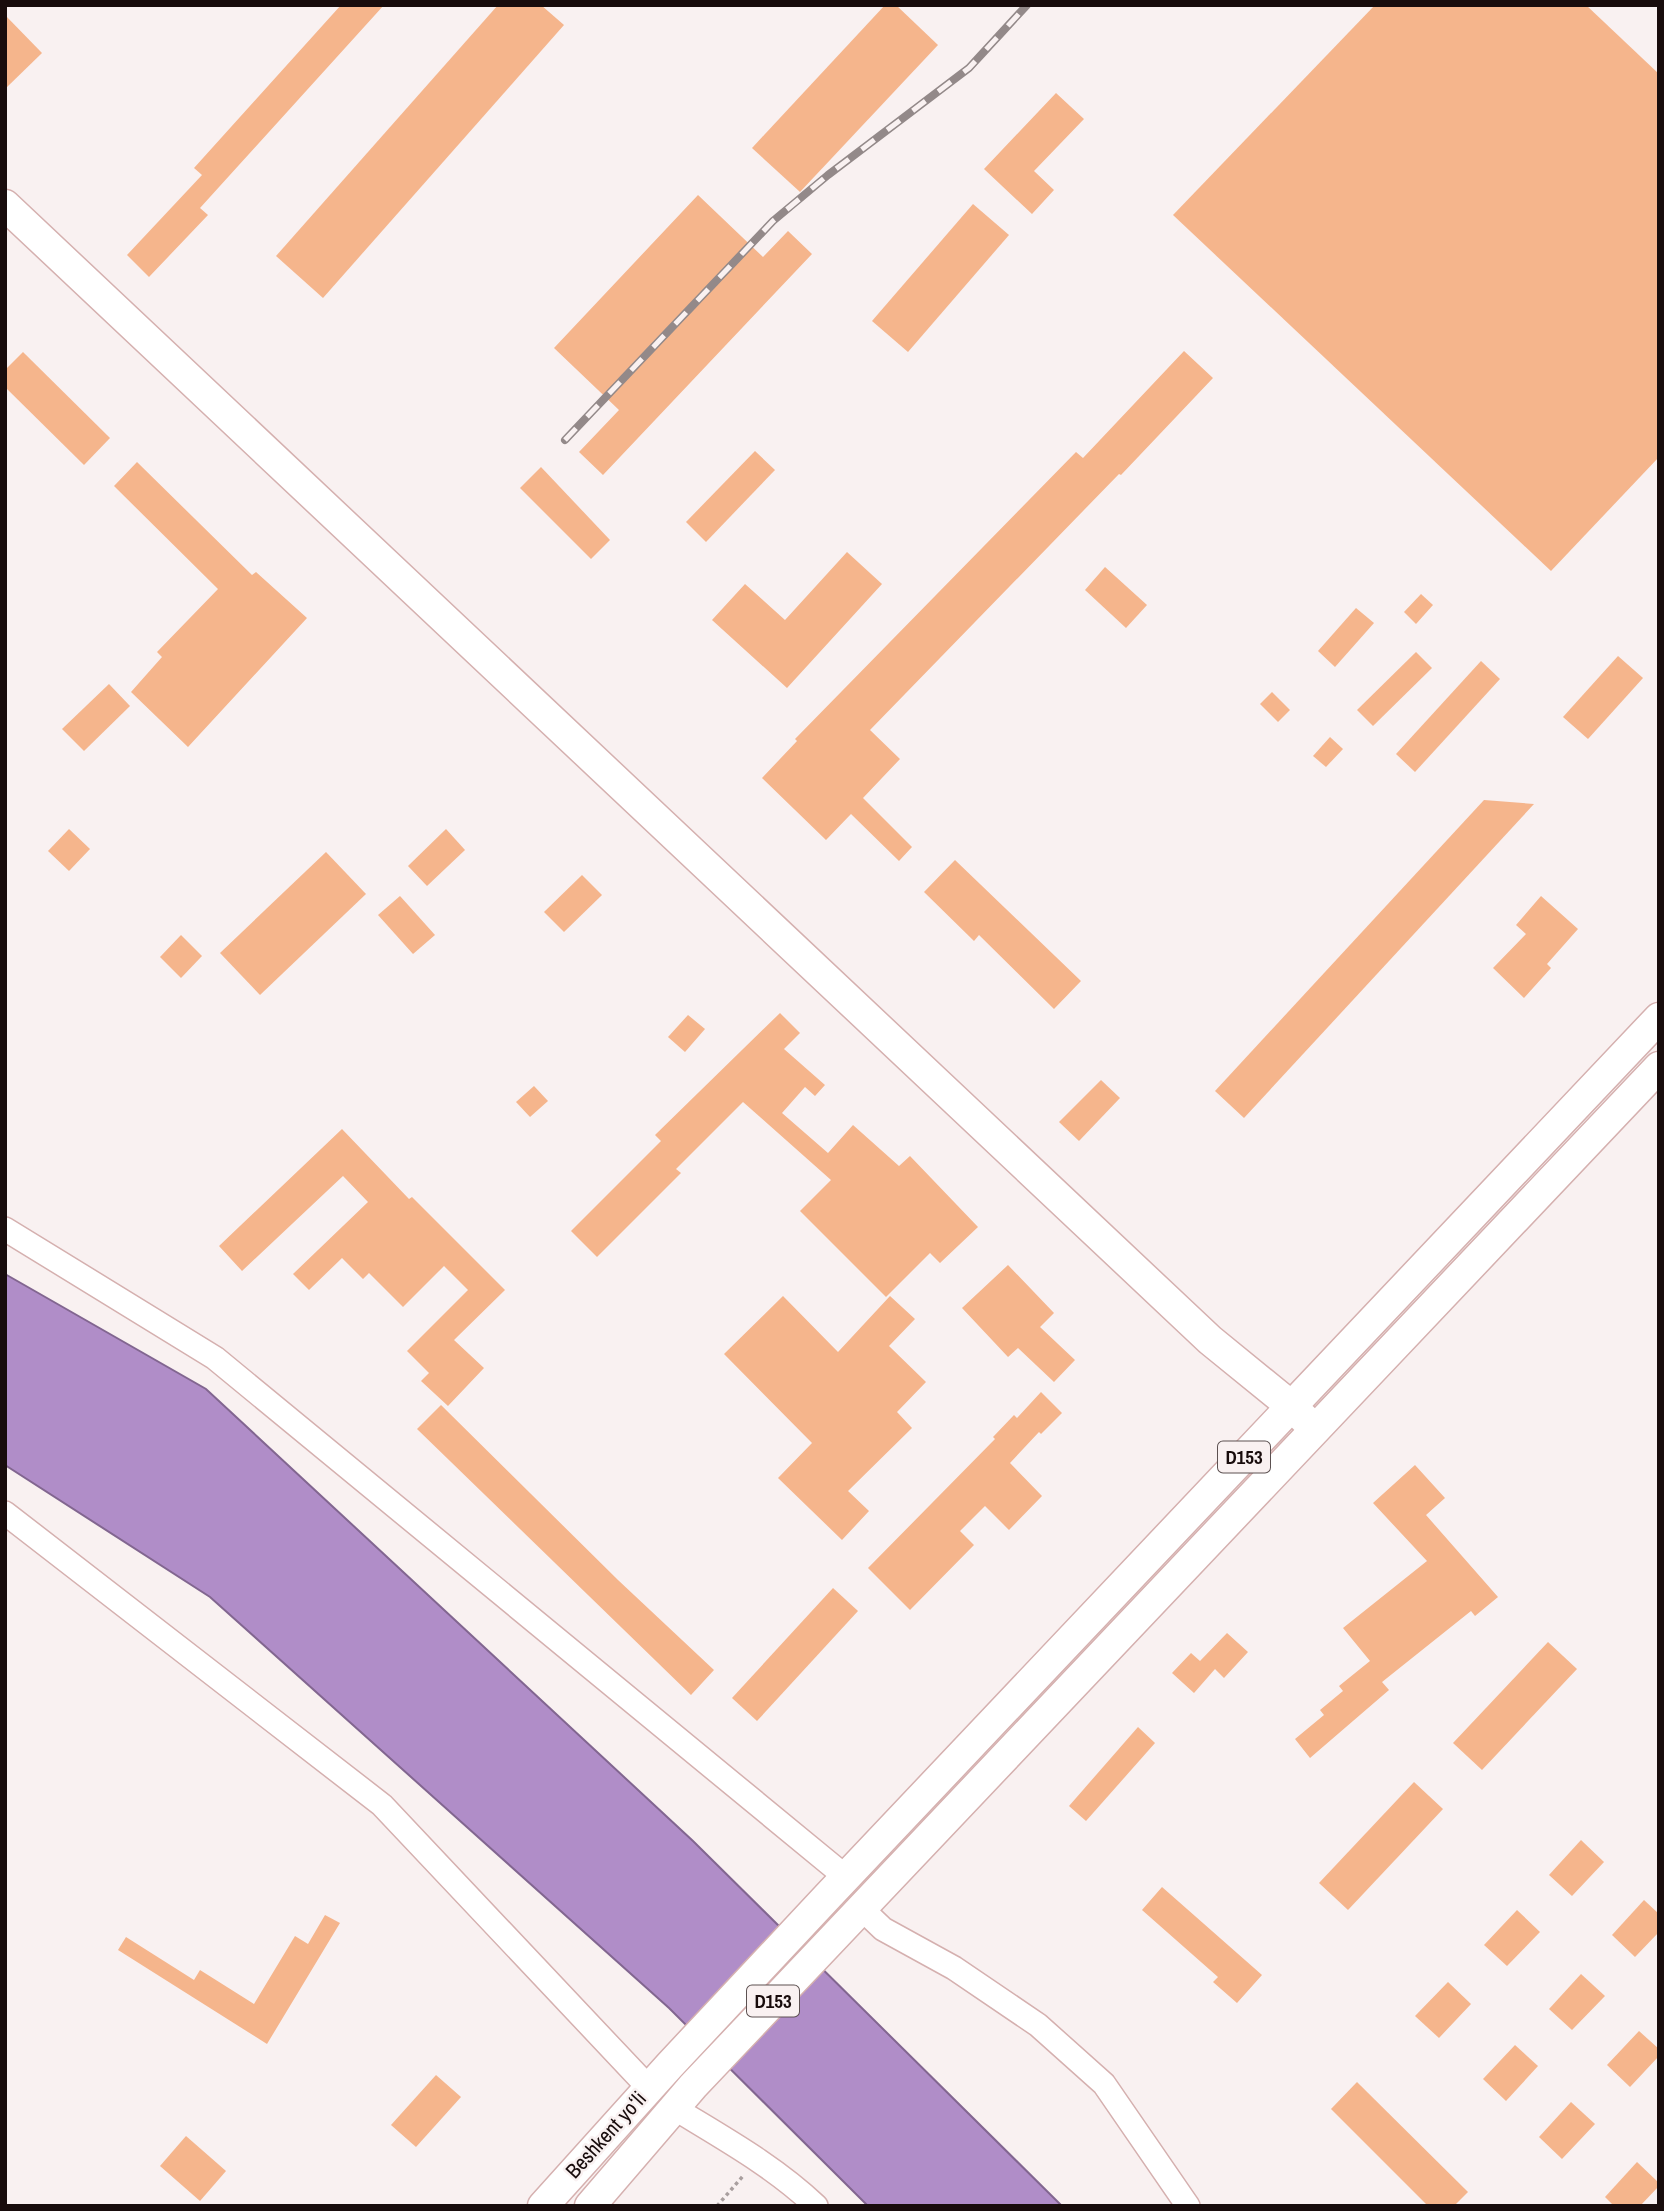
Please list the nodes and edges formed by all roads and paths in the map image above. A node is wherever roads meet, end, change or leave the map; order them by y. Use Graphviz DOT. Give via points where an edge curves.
graph roads {
  1 [pos="5,205"];
  2 [pos="1659,1018"];
  3 [pos="1659,1067"];
  4 [pos="5,1229"];
  5 [pos="1292,1406"];
  6 [pos="1315,1429"];
  7 [pos="5,1513"];
  8 [pos="838,1887"];
  9 [pos="857,1912"];
  10 [pos="649,2088"];
  11 [pos="684,2097"];
  12 [pos="757,2159"];
  13 [pos="542,2206"];
  14 [pos="590,2206"];
  15 [pos="717,2206"];
  16 [pos="816,2206"];
  17 [pos="1188,2206"];
  1 -- 5 [label="main road" via="1210,1339"];
  2 -- 5 [label="main road, D153"];
  3 -- 6 [label="main road, D153"];
  4 -- 8 [label="street" via="215,1358"];
  5 -- 6 [label="main road"];
  5 -- 8 [label="main road, D153"];
  6 -- 9 [label="main road, D153"];
  7 -- 10 [label="street" via="382,1805"];
  8 -- 10 [label="main road, Beshkent yoʻli / D153"];
  9 -- 11 [label="main road, D153"];
  9 -- 17 [label="street" via="954,1968 1038,2025 1104,2084"];
  10 -- 13 [label="main road, Beshkent yoʻli / D153"];
  11 -- 12 [label="street"];
  11 -- 14 [label="main road, Beshkent yoʻli / D153"];
  12 -- 15 [label="path"];
  12 -- 16 [label="street"];
}
